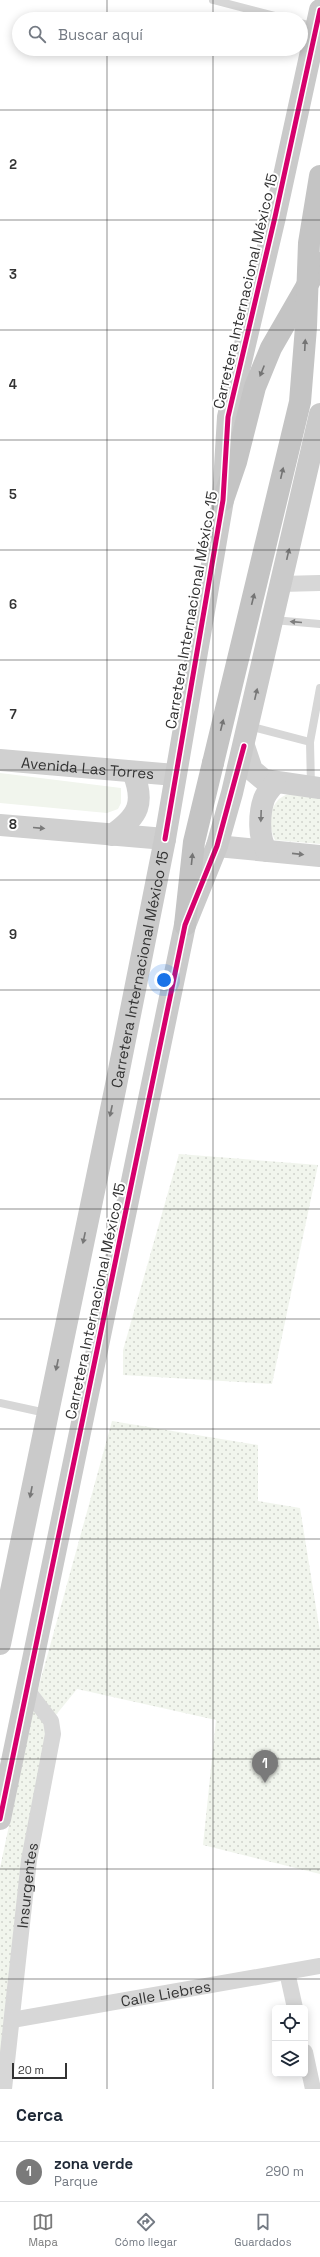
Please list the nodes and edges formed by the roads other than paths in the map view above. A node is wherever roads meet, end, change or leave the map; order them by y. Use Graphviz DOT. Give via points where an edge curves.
graph roads {
  1 [pos="213,0"];
  2 [pos="260,12"];
  3 [pos="312,20"];
  4 [pos="308,41"];
  5 [pos="305,56"];
  6 [pos="320,176"];
  7 [pos="320,263"];
  8 [pos="320,414"];
  9 [pos="223,500"];
  10 [pos="320,583"];
  11 [pos="281,584"];
  12 [pos="273,620"];
  13 [pos="320,624"];
  14 [pos="320,688"];
  15 [pos="246,736"];
  16 [pos="310,742"];
  17 [pos="0,760"];
  18 [pos="133,772"];
  19 [pos="175,775"];
  20 [pos="275,783"];
  21 [pos="316,788"];
  22 [pos="0,825"];
  23 [pos="112,834"];
  24 [pos="164,839"];
  25 [pos="217,846"];
  26 [pos="267,851"];
  27 [pos="320,856"];
  28 [pos="185,925"];
  29 [pos="0,1404"];
  30 [pos="47,1413"];
  31 [pos="0,1644"];
  32 [pos="28,1691"];
  33 [pos="0,1819"];
  34 [pos="320,1966"];
  35 [pos="287,1972"];
  36 [pos="294,2005"];
  37 [pos="12,2020"];
  38 [pos="308,2066"];
  39 [pos="8,2086"];
  40 [pos="313,2089"];
  1 -- 2 [label="lane"];
  3 -- 4 [label="main road, Carretera Internacional México 15"];
  5 -- 9 [label="main road, Carretera Internacional México 15" via="275,217 228,417"];
  28 -- 6 [label="highway, one-way, bridge" via="194,842 300,402 306,334 309,243"];
  7 -- 9 [label="highway, one-way" via="271,348 255,387 236,462"];
  11 -- 8 [label="main road, one-way"];
  9 -- 19 [label="main road, Carretera Internacional México 15"];
  10 -- 11 [label="street"];
  11 -- 12 [label="main road"];
  13 -- 12 [label="lane, one-way"];
  15 -- 12 [label="main road, one-way"];
  14 -- 16 [label="lane"];
  15 -- 16 [label="lane"];
  15 -- 20 [label="street" via="252,770 264,780"];
  15 -- 25 [label="main road, Carretera Internacional México 15"];
  16 -- 21 [label="lane"];
  17 -- 18 [label="street, Avenida Las Torres"];
  18 -- 19 [label="street, Avenida Las Torres"];
  18 -- 23 [label="street" via="140,790 137,808 129,823"];
  19 -- 24 [label="main road, Carretera Internacional México 15"];
  20 -- 21 [label="street"];
  20 -- 26 [label="street, one-way" via="264,798 262,808 262,841"];
  22 -- 23 [label="street, one-way"];
  23 -- 24 [label="street"];
  24 -- 30 [label="main road, Carretera Internacional México 15, one-way"];
  25 -- 26 [label="street"];
  25 -- 28 [label="main road, Carretera Internacional México 15"];
  26 -- 27 [label="street, one-way"];
  28 -- 32 [label="main road, Carretera Internacional México 15"];
  29 -- 30 [label="lane"];
  30 -- 31 [label="main road, Carretera Internacional México 15, one-way"];
  32 -- 33 [label="main road, Carretera Internacional México 15"];
  32 -- 37 [label="street, Insurgentes" via="50,1721 53,1734 29,1860"];
  34 -- 35 [label="street, Calle Liebres"];
  35 -- 36 [label="street"];
  35 -- 37 [label="street, Calle Liebres"];
  37 -- 39 [label="street, Insurgentes"];
  38 -- 40 [label="street"];
}
